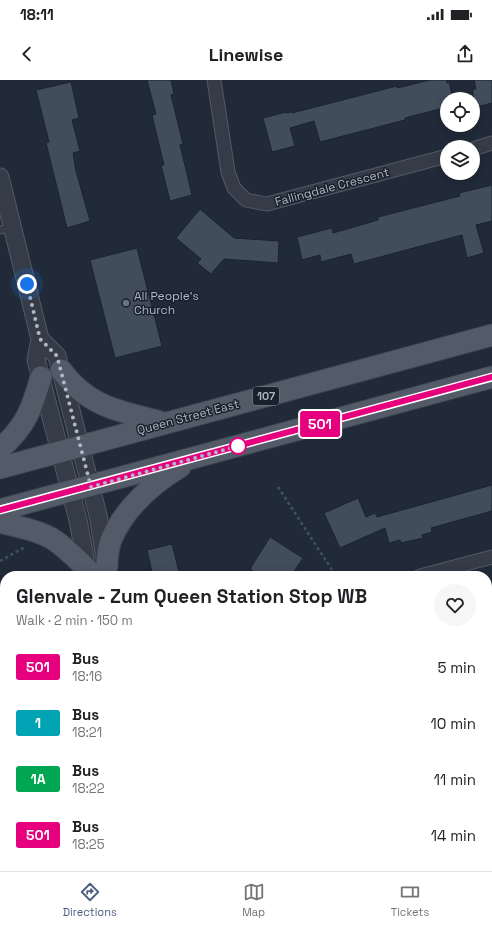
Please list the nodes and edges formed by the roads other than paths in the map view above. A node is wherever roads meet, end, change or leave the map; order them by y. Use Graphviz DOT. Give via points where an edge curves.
graph roads {
  1 [pos="214,80"];
  2 [pos="492,143"];
  3 [pos="480,147"];
  4 [pos="440,158"];
  5 [pos="0,177"];
  6 [pos="6,228"];
  7 [pos="492,335"];
  8 [pos="40,339"];
  9 [pos="61,370"];
  10 [pos="41,377"];
  11 [pos="492,377"];
  12 [pos="164,423"];
  13 [pos="80,446"];
  14 [pos="0,448"];
  15 [pos="60,451"];
  16 [pos="192,459"];
  17 [pos="0,468"];
  18 [pos="91,487"];
  19 [pos="70,492"];
  20 [pos="0,510"];
  21 [pos="0,522"];
  22 [pos="492,557"];
  23 [pos="97,571"];
  24 [pos="98,571"];
  25 [pos="98,571"];
  26 [pos="99,571"];
  27 [pos="439,571"];
  1 -- 4 [label="street, Fallingdale Crescent" via="228,172 234,188 246,200 267,204"];
  2 -- 3 [label="street"];
  5 -- 6 [label="street"];
  6 -- 8 [label="street"];
  7 -- 12 [label="main road, Queen Street East / 107"];
  8 -- 9 [label="street" via="57,356"];
  8 -- 10 [label="street" via="36,360"];
  9 -- 12 [label="main road" via="93,399 107,406"];
  9 -- 13 [label="street"];
  10 -- 14 [label="main road" via="26,420"];
  10 -- 15 [label="street"];
  11 -- 16 [label="main road"];
  12 -- 13 [label="main road, Queen Street East / 107"];
  13 -- 15 [label="main road, Queen Street East / 107"];
  13 -- 18 [label="street"];
  15 -- 17 [label="main road, Queen Street East / 107"];
  15 -- 19 [label="street"];
  16 -- 18 [label="main road"];
  16 -- 26 [label="main road" via="165,477 131,508 117,527 108,554"];
  18 -- 19 [label="main road"];
  18 -- 24 [label="street" via="100,522"];
  19 -- 20 [label="main road"];
  19 -- 25 [label="street" via="80,528"];
  21 -- 23 [label="main road" via="35,531 50,538"];
  22 -- 27 [label="street"];
}
